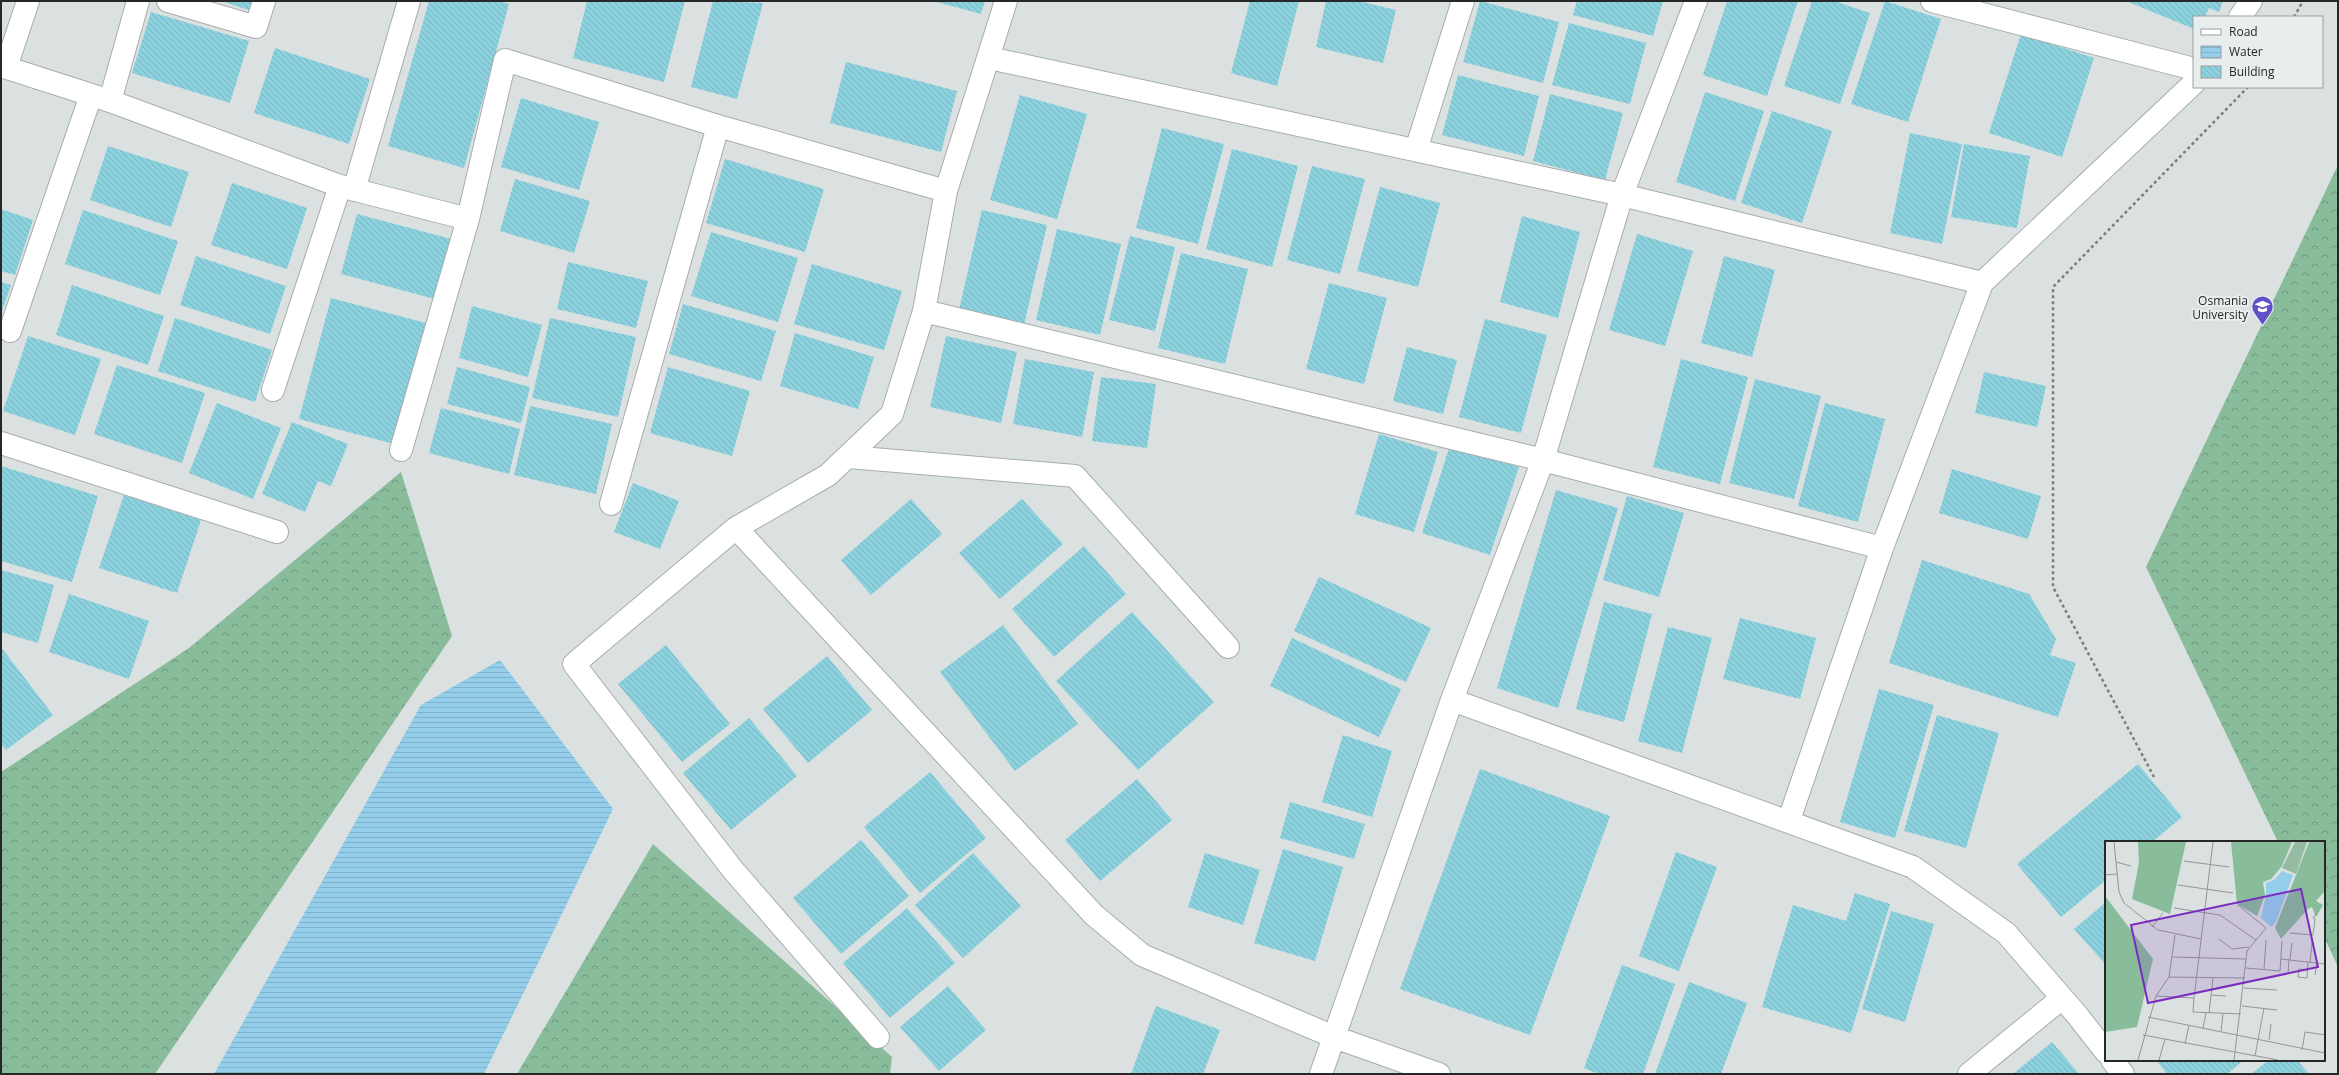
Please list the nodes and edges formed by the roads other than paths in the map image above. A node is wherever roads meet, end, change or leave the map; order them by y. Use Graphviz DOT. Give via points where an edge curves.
graph roads {
  1 [pos="28,1"];
  2 [pos="138,1"];
  3 [pos="168,1"];
  4 [pos="264,1"];
  5 [pos="409,1"];
  6 [pos="1006,1"];
  7 [pos="1463,1"];
  8 [pos="1696,1"];
  9 [pos="1932,1"];
  10 [pos="2251,1"];
  11 [pos="2241,16"];
  12 [pos="989,58"];
  13 [pos="3,66"];
  14 [pos="2193,69"];
  15 [pos="2193,84"];
  16 [pos="100,98"];
  17 [pos="718,126"];
  18 [pos="1416,150"];
  19 [pos="347,188"];
  20 [pos="946,191"];
  21 [pos="1622,194"];
  22 [pos="468,219"];
  23 [pos="1982,283"];
  24 [pos="924,310"];
  25 [pos="10,331"];
  26 [pos="273,390"];
  27 [pos="1,443"];
  28 [pos="401,450"];
  29 [pos="849,457"];
  30 [pos="1543,460"];
  31 [pos="611,504"];
  32 [pos="736,528"];
  33 [pos="277,532"];
  34 [pos="1882,548"];
  35 [pos="1228,647"];
  36 [pos="1452,700"];
  37 [pos="1789,820"];
  38 [pos="2062,998"];
  39 [pos="878,1037"];
  40 [pos="1334,1037"];
  41 [pos="2105,1051"];
  42 [pos="2113,1061"];
  43 [pos="1321,1074"];
  44 [pos="1439,1074"];
  45 [pos="1968,1074"];
  46 [pos="2123,1074"];
  1 -- 13 [label="street"];
  2 -- 16 [label="street"];
  3 -- 4 [label="street" via="256,27"];
  5 -- 19 [label="street"];
  6 -- 12 [label="street"];
  7 -- 18 [label="street"];
  8 -- 21 [label="street"];
  9 -- 14 [label="street"];
  10 -- 11 [label="street"];
  12 -- 18 [label="street"];
  12 -- 20 [label="street"];
  13 -- 16 [label="street"];
  15 -- 23 [label="street"];
  16 -- 19 [label="street"];
  16 -- 25 [label="street"];
  17 -- 20 [label="street"];
  17 -- 22 [label="street" via="505,60"];
  17 -- 31 [label="street"];
  18 -- 21 [label="street"];
  19 -- 22 [label="street"];
  19 -- 26 [label="street"];
  20 -- 24 [label="street"];
  21 -- 23 [label="street"];
  21 -- 30 [label="street"];
  22 -- 28 [label="street"];
  23 -- 34 [label="street"];
  24 -- 29 [label="street" via="892,414"];
  24 -- 30 [label="street"];
  27 -- 33 [label="street"];
  29 -- 32 [label="street" via="828,475"];
  29 -- 35 [label="street" via="1075,476"];
  30 -- 34 [label="street"];
  30 -- 36 [label="street"];
  32 -- 39 [label="street" via="574,664 733,870"];
  32 -- 40 [label="street" via="1094,915 1142,955"];
  34 -- 37 [label="street"];
  36 -- 37 [label="street"];
  36 -- 40 [label="street"];
  37 -- 38 [label="street" via="1913,867 2006,933"];
  38 -- 41 [label="street"];
  38 -- 45 [label="street"];
  40 -- 43 [label="street"];
  40 -- 44 [label="street"];
  42 -- 46 [label="street"];
}
